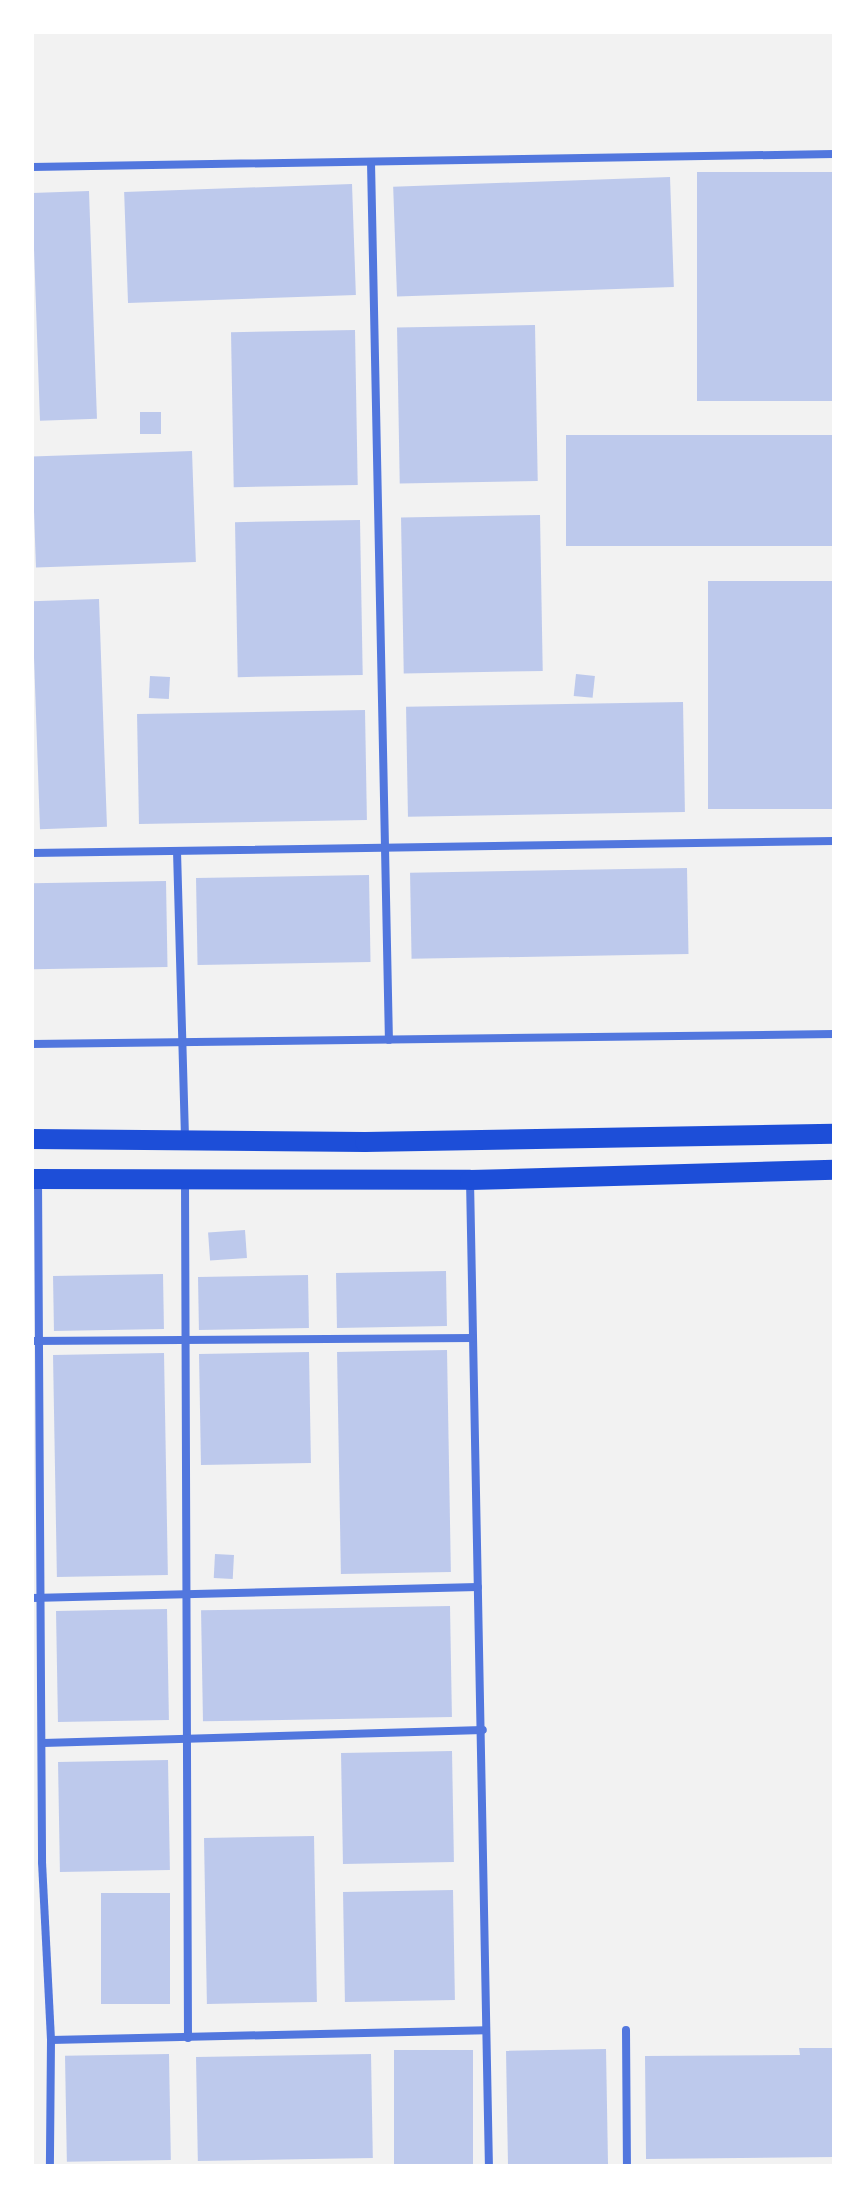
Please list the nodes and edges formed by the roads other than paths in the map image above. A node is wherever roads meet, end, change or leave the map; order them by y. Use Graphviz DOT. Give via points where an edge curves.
graph roads {
  1 [pos="834,154"];
  2 [pos="371,162"];
  3 [pos="32,167"];
  4 [pos="834,841"];
  5 [pos="384,849"];
  6 [pos="177,851"];
  7 [pos="32,853"];
  8 [pos="834,1034"];
  9 [pos="389,1040"];
  10 [pos="184,1043"];
  11 [pos="32,1044"];
  12 [pos="834,1134"];
  13 [pos="32,1139"];
  14 [pos="185,1141"];
  15 [pos="834,1170"];
  16 [pos="35,1179"];
  17 [pos="185,1180"];
  18 [pos="470,1180"];
  19 [pos="36,1265"];
  20 [pos="473,1338"];
  21 [pos="186,1340"];
  22 [pos="36,1341"];
  23 [pos="36,1468"];
  24 [pos="478,1587"];
  25 [pos="188,1592"];
  26 [pos="36,1598"];
  27 [pos="483,1730"];
  28 [pos="32,1731"];
  29 [pos="42,1731"];
  30 [pos="188,1740"];
  31 [pos="43,1743"];
  32 [pos="32,1862"];
  33 [pos="42,1862"];
  34 [pos="486,2030"];
  35 [pos="626,2030"];
  36 [pos="188,2038"];
  37 [pos="51,2040"];
  38 [pos="50,2166"];
  39 [pos="489,2166"];
  40 [pos="627,2166"];
  1 -- 2 [label="street"];
  2 -- 3 [label="street"];
  2 -- 5 [label="street"];
  4 -- 5 [label="street"];
  5 -- 6 [label="street"];
  5 -- 9 [label="street"];
  6 -- 7 [label="street"];
  6 -- 10 [label="street"];
  8 -- 9 [label="street"];
  9 -- 10 [label="street"];
  10 -- 11 [label="street"];
  10 -- 14 [label="street"];
  12 -- 14 [label="highway"];
  13 -- 14 [label="highway"];
  15 -- 18 [label="highway"];
  16 -- 17 [label="highway"];
  16 -- 19 [label="street"];
  17 -- 18 [label="highway"];
  17 -- 21 [label="street"];
  18 -- 20 [label="street"];
  19 -- 22 [label="street"];
  20 -- 21 [label="street"];
  20 -- 24 [label="street"];
  21 -- 22 [label="street"];
  21 -- 25 [label="street"];
  22 -- 23 [label="street"];
  23 -- 26 [label="street"];
  24 -- 25 [label="street"];
  24 -- 27 [label="street"];
  25 -- 26 [label="street"];
  25 -- 30 [label="street"];
  26 -- 29 [label="street"];
  27 -- 30 [label="street"];
  27 -- 34 [label="street"];
  28 -- 29 [label="street"];
  29 -- 31 [label="street"];
  30 -- 31 [label="street"];
  30 -- 36 [label="street"];
  31 -- 33 [label="street"];
  32 -- 33 [label="street"];
  33 -- 37 [label="street"];
  34 -- 36 [label="street"];
  34 -- 39 [label="street"];
  35 -- 40 [label="street"];
  36 -- 37 [label="street"];
  37 -- 38 [label="street"];
}
